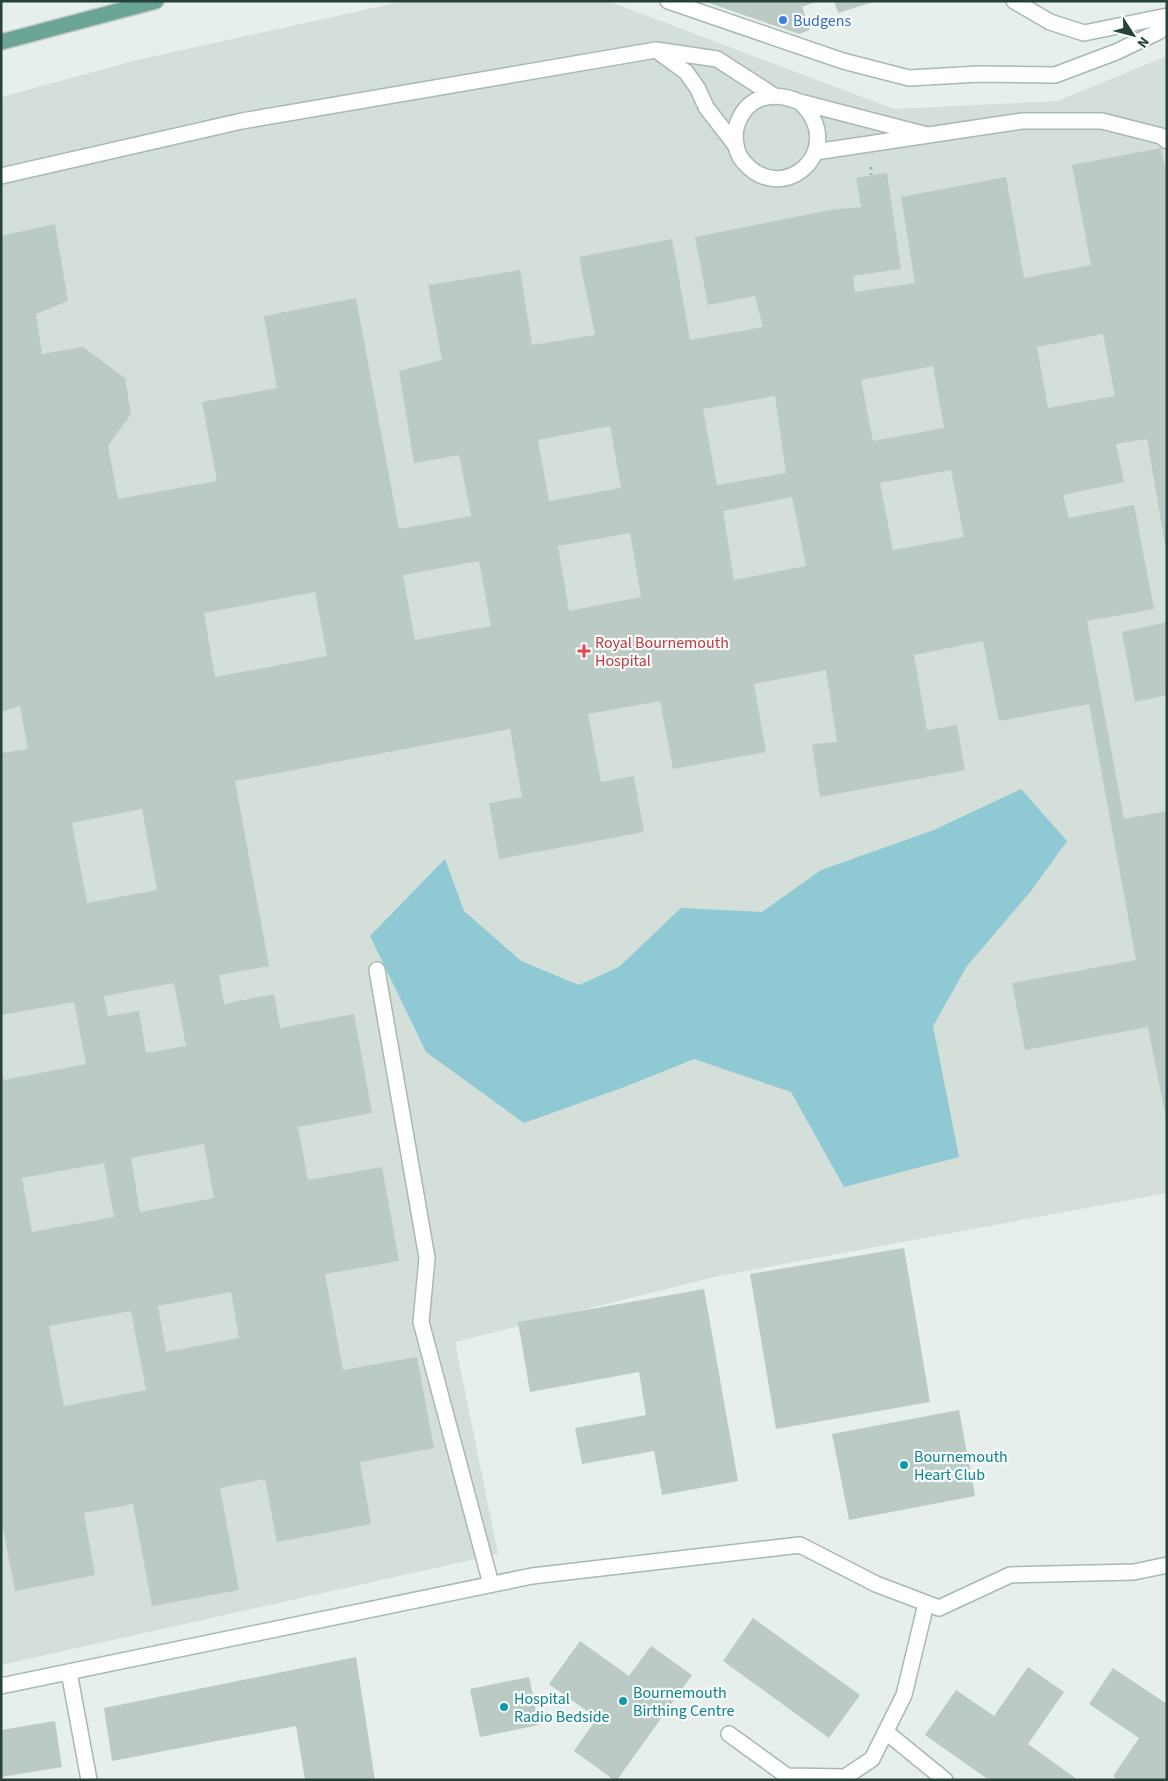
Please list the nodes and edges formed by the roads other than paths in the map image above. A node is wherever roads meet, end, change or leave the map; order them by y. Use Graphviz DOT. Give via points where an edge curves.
graph roads {
  1 [pos="156,1"];
  2 [pos="668,1"];
  3 [pos="1014,1"];
  4 [pos="1167,16"];
  5 [pos="1167,25"];
  6 [pos="1,42"];
  7 [pos="656,50"];
  8 [pos="773,95"];
  9 [pos="800,102"];
  10 [pos="927,135"];
  11 [pos="1167,141"];
  12 [pos="736,146"];
  13 [pos="816,152"];
  14 [pos="1,176"];
  15 [pos="376,970"];
  16 [pos="1167,1565"];
  17 [pos="491,1584"];
  18 [pos="926,1604"];
  19 [pos="69,1672"];
  20 [pos="1,1686"];
  21 [pos="886,1732"];
  22 [pos="729,1734"];
  23 [pos="89,1780"];
  24 [pos="944,1780"];
  1 -- 6 [label="main road"];
  2 -- 5 [label="lane" via="843,60 909,78 979,74 1056,75 1116,52"];
  3 -- 4 [label="lane" via="1050,22 1084,33"];
  7 -- 8 [label="lane" via="718,59"];
  7 -- 12 [label="lane" via="686,72 706,107"];
  7 -- 14 [label="lane" via="242,121"];
  8 -- 9 [label="lane" via="787,96"];
  8 -- 12 [label="lane" via="747,107 735,132"];
  9 -- 10 [label="lane"];
  9 -- 13 [label="lane" via="817,125"];
  10 -- 11 [label="lane" via="1022,121 1102,121 1161,136"];
  10 -- 13 [label="lane"];
  12 -- 13 [label="lane" via="749,168 760,176 773,179 787,178 799,172"];
  15 -- 17 [label="lane" via="428,1258 421,1322"];
  16 -- 18 [label="lane" via="1134,1572 1010,1575 939,1608"];
  17 -- 18 [label="lane" via="532,1576 800,1545 876,1584"];
  17 -- 19 [label="lane"];
  18 -- 21 [label="lane" via="904,1695"];
  19 -- 20 [label="lane"];
  19 -- 23 [label="lane"];
  21 -- 22 [label="lane" via="872,1759 845,1777 787,1776"];
  21 -- 24 [label="lane"];
}
